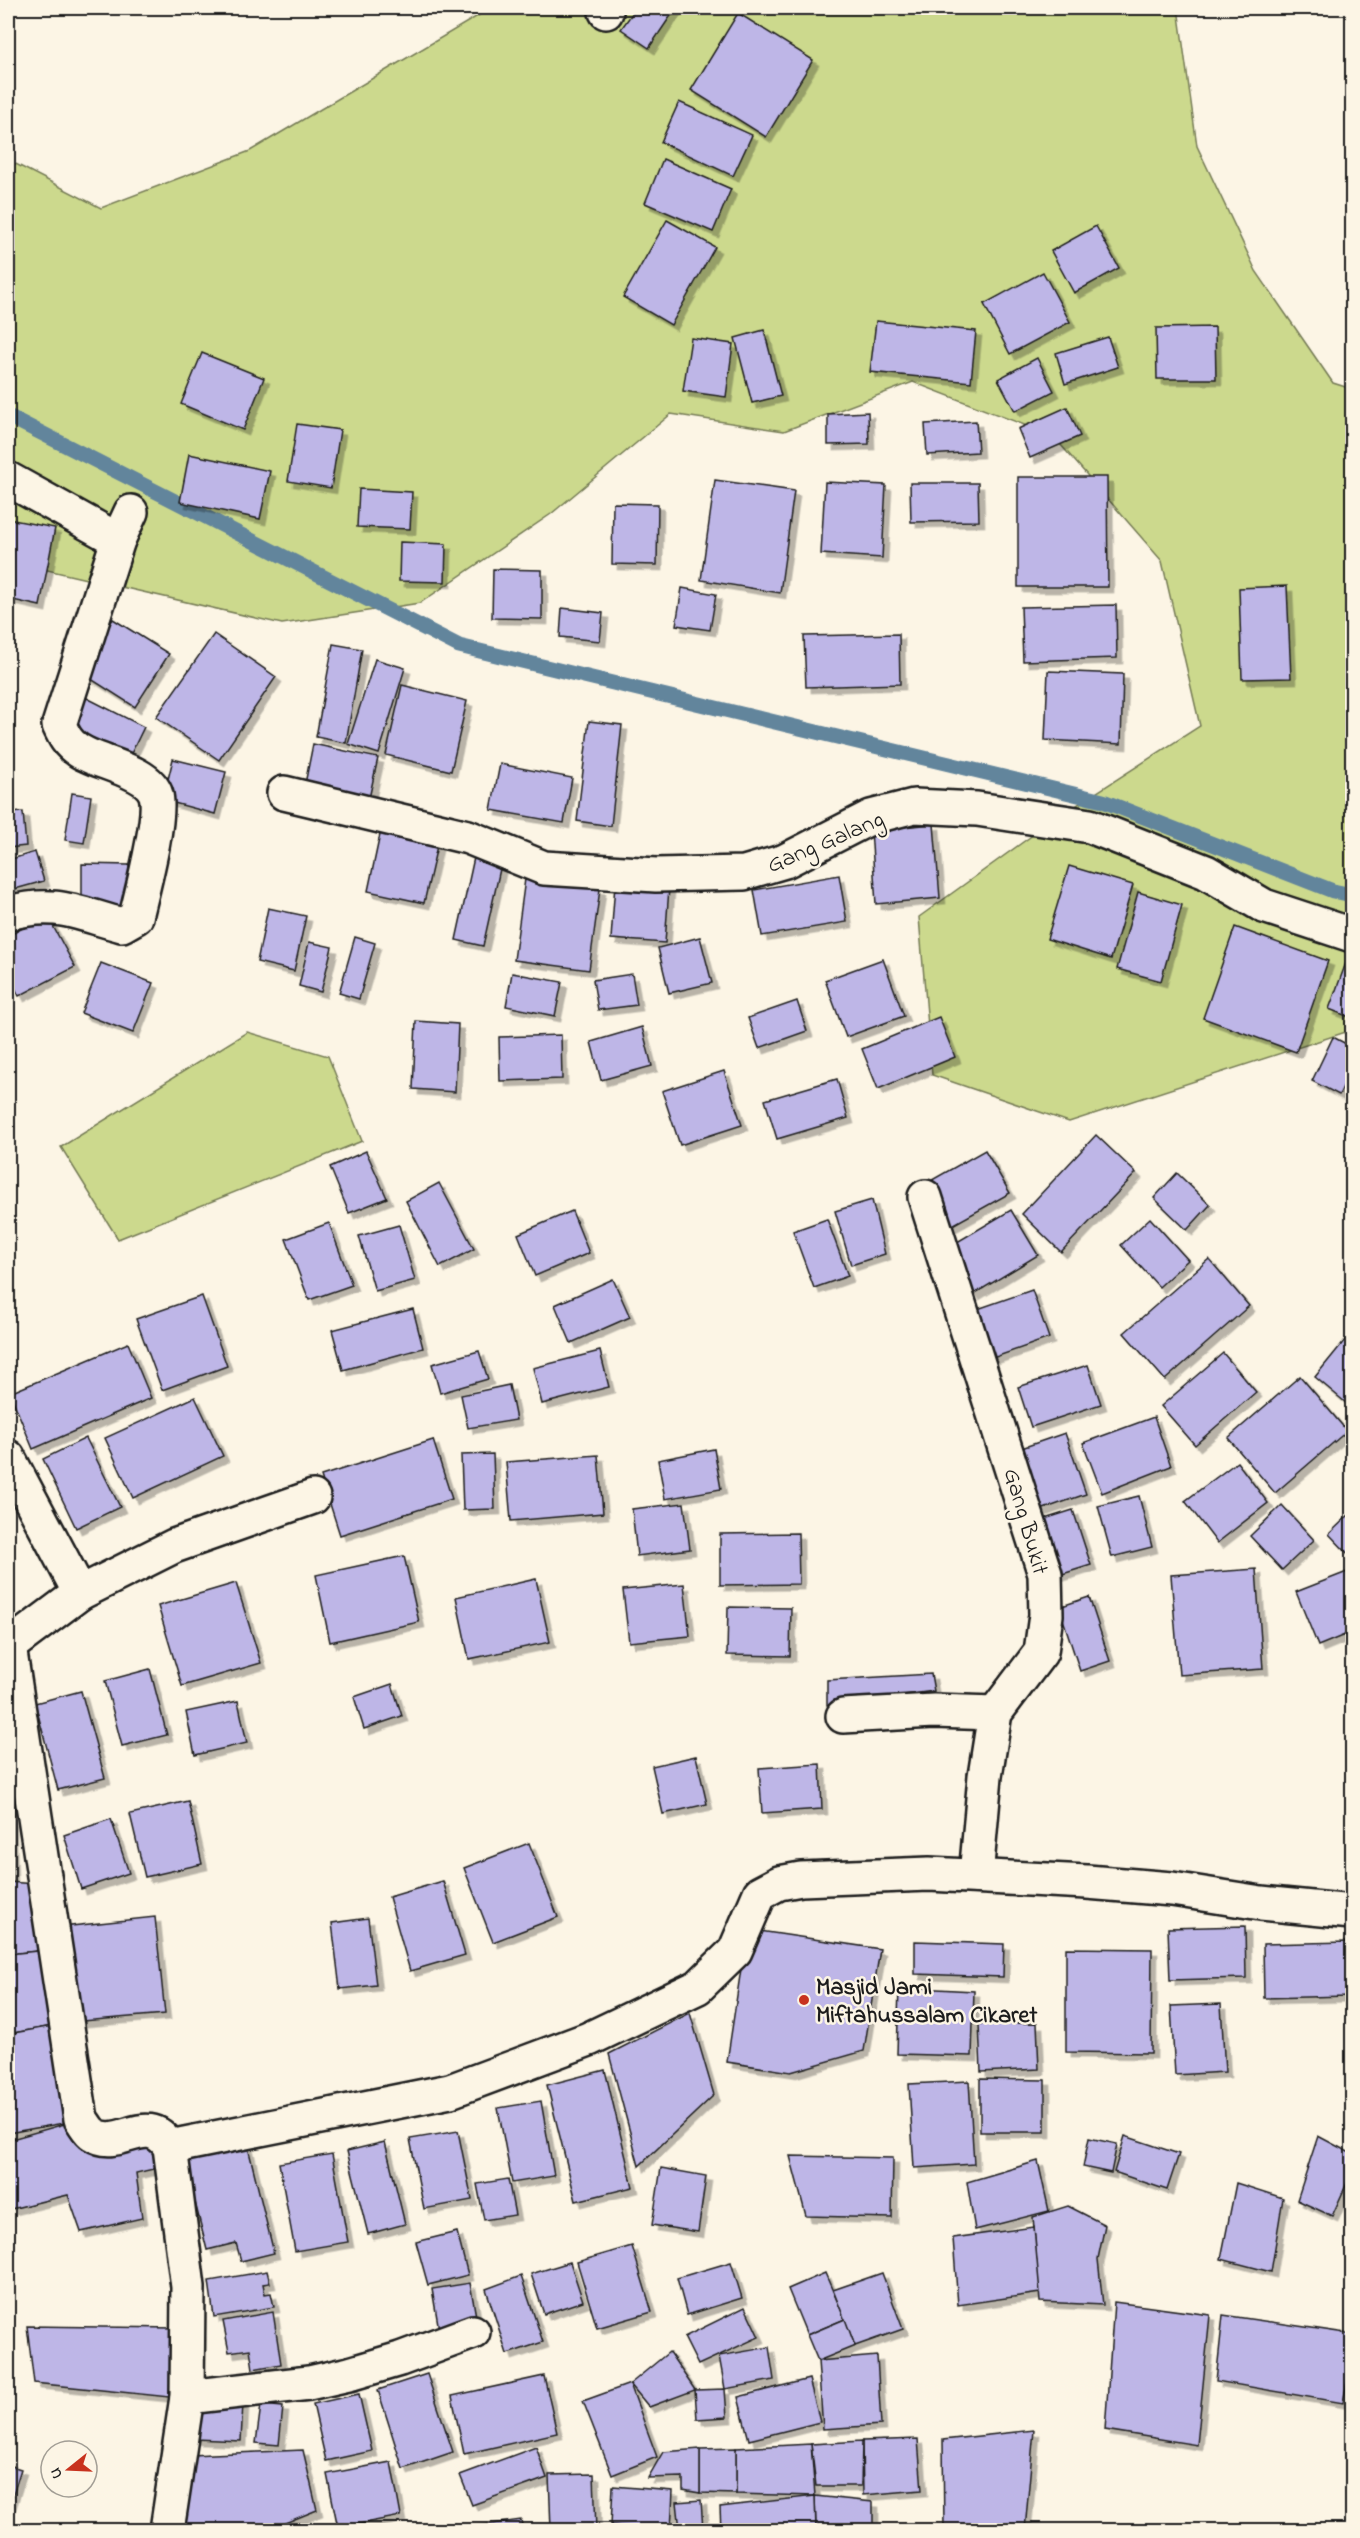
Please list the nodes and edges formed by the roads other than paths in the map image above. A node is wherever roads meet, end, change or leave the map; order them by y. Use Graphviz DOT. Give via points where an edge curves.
graph roads {
  1 [pos="8,479"];
  2 [pos="284,793"];
  3 [pos="8,913"];
  4 [pos="1353,935"];
  5 [pos="925,1197"];
  6 [pos="8,1458"];
  7 [pos="314,1497"];
  8 [pos="80,1593"];
  9 [pos="8,1646"];
  10 [pos="995,1713"];
  11 [pos="843,1716"];
  12 [pos="976,1876"];
  13 [pos="1353,1912"];
  14 [pos="170,2147"];
  15 [pos="473,2332"];
  16 [pos="187,2397"];
  17 [pos="167,2530"];
  1 -- 3 [label="street" via="124,526 59,725 66,740 79,752 147,782 156,794 153,835 136,917 123,925 57,907 34,906"];
  2 -- 4 [label="street, Gang Galang" via="468,837 544,868 656,875 744,873 785,861 871,818 914,806 977,809 1090,826 1206,872 1264,906"];
  5 -- 10 [label="street, Gang Bukit" via="1046,1574 1041,1652"];
  6 -- 8 [label="street"];
  7 -- 8 [label="street" via="174,1546"];
  8 -- 9 [label="street"];
  9 -- 14 [label="street" via="81,2119 92,2134 108,2140 151,2131 159,2133"];
  10 -- 11 [label="street" via="934,1711"];
  10 -- 12 [label="street, Gang Bukit"];
  12 -- 13 [label="street" via="1172,1888 1261,1904"];
  12 -- 14 [label="street" via="929,1874 780,1883 760,1893 735,1952 698,1987 590,2039 450,2091"];
  14 -- 16 [label="street" via="188,2288"];
  15 -- 16 [label="street" via="349,2374 309,2383"];
  16 -- 17 [label="street"];
}
